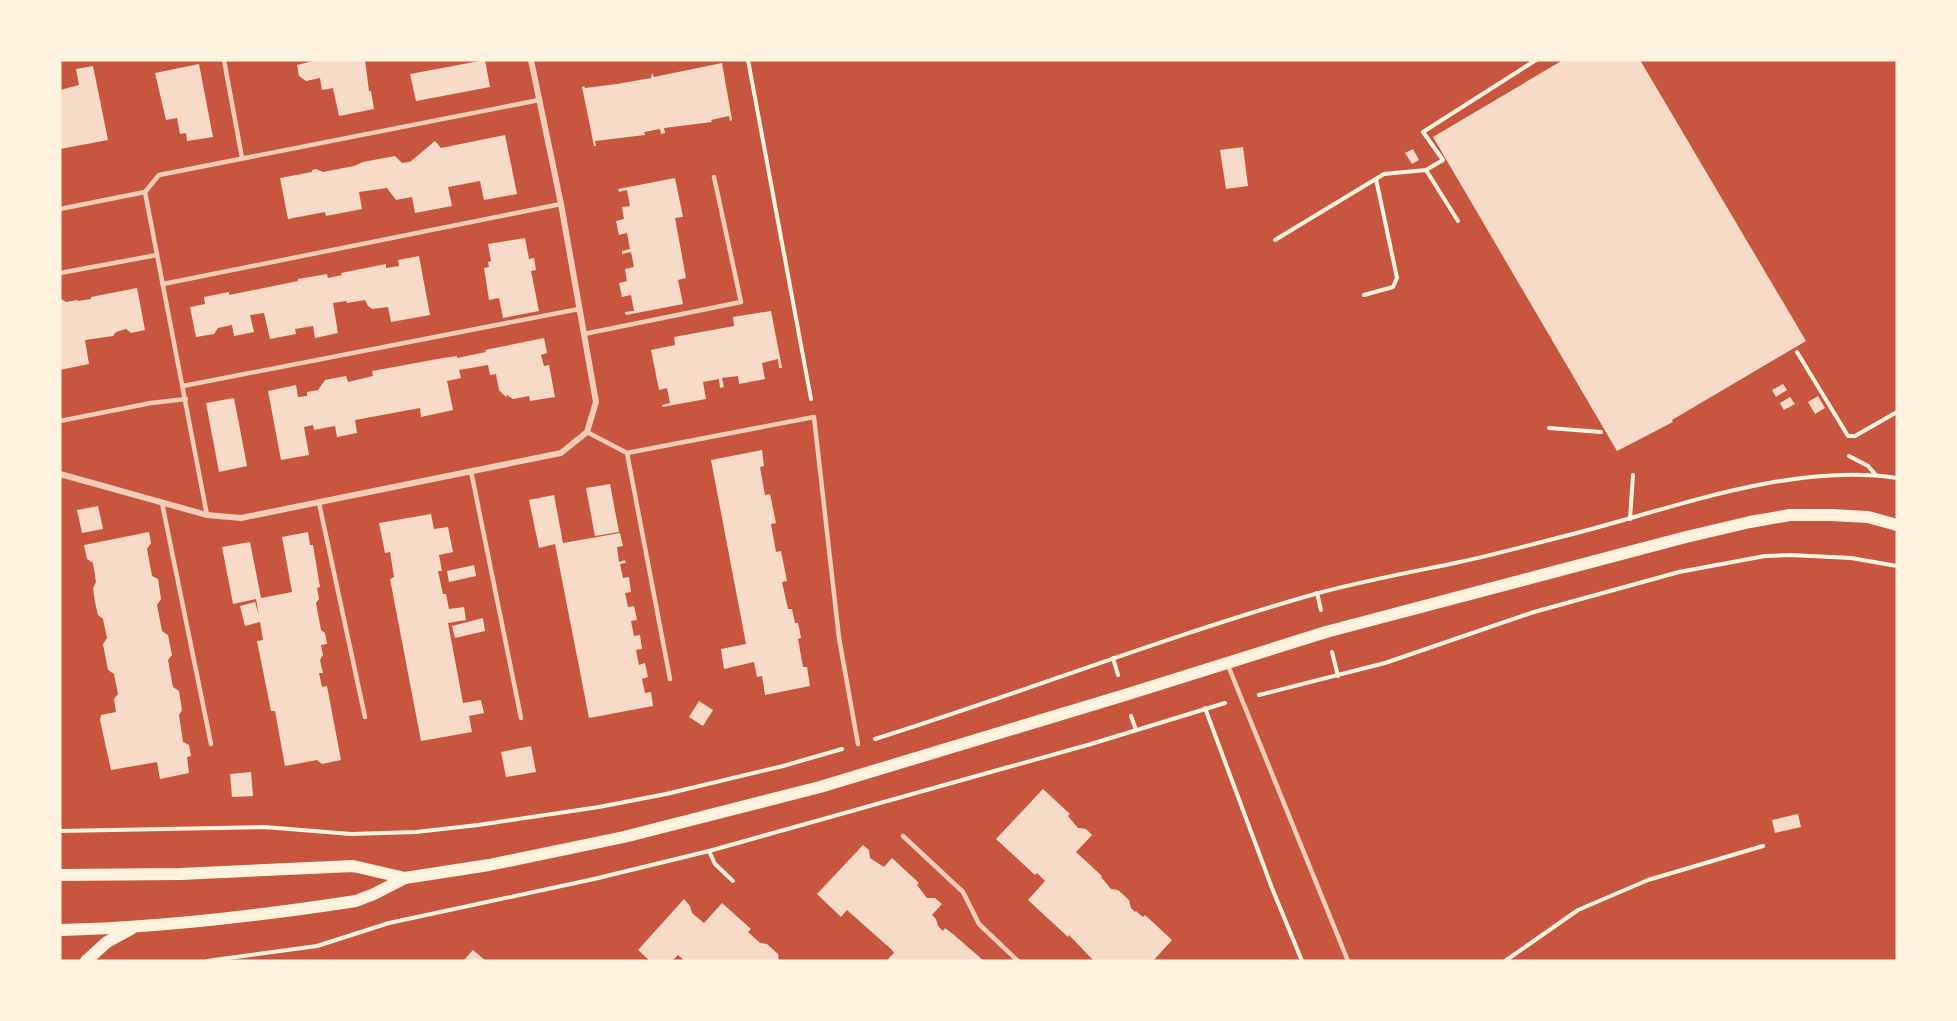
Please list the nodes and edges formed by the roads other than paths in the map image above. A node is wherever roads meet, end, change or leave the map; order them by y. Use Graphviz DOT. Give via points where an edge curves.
graph roads {
  1 [pos="224,60"];
  2 [pos="531,60"];
  3 [pos="539,100"];
  4 [pos="242,158"];
  5 [pos="714,177"];
  6 [pos="145,192"];
  7 [pos="561,204"];
  8 [pos="60,209"];
  9 [pos="157,255"];
  10 [pos="60,273"];
  11 [pos="163,284"];
  12 [pos="579,309"];
  13 [pos="584,334"];
  14 [pos="183,386"];
  15 [pos="186,399"];
  16 [pos="60,421"];
  17 [pos="587,432"];
  18 [pos="627,453"];
  19 [pos="471,471"];
  20 [pos="60,474"];
  21 [pos="162,503"];
  22 [pos="319,503"];
  23 [pos="207,514"];
  24 [pos="1897,525"];
  25 [pos="1227,663"];
  26 [pos="670,679"];
  27 [pos="365,717"];
  28 [pos="521,718"];
  29 [pos="211,744"];
  30 [pos="858,744"];
  31 [pos="903,836"];
  32 [pos="60,875"];
  33 [pos="405,878"];
  34 [pos="137,927"];
  35 [pos="60,930"];
  36 [pos="86,961"];
  37 [pos="1018,961"];
  38 [pos="1348,961"];
  1 -- 4 [label="lane"];
  2 -- 3 [label="street"];
  3 -- 4 [label="lane"];
  3 -- 7 [label="street"];
  4 -- 6 [label="lane" via="159,175"];
  5 -- 13 [label="lane" via="741,302"];
  6 -- 8 [label="lane"];
  6 -- 9 [label="lane"];
  7 -- 11 [label="lane"];
  7 -- 12 [label="street"];
  9 -- 10 [label="lane"];
  9 -- 11 [label="lane"];
  11 -- 14 [label="lane"];
  12 -- 13 [label="street"];
  12 -- 14 [label="lane"];
  13 -- 17 [label="street" via="596,402"];
  14 -- 15 [label="lane"];
  15 -- 16 [label="lane"];
  15 -- 23 [label="lane"];
  17 -- 18 [label="lane"];
  17 -- 19 [label="street" via="561,453"];
  18 -- 26 [label="lane"];
  18 -- 30 [label="lane" via="814,417 839,638"];
  19 -- 22 [label="street"];
  19 -- 28 [label="lane"];
  20 -- 21 [label="street"];
  21 -- 23 [label="street"];
  21 -- 29 [label="lane"];
  22 -- 23 [label="street" via="241,518"];
  22 -- 27 [label="lane"];
  24 -- 25 [label="main road" via="1868,517 1831,514 1750,522 1326,632"];
  25 -- 33 [label="main road" via="758,804 624,837"];
  25 -- 38 [label="lane"];
  31 -- 37 [label="lane" via="963,892 979,924"];
  32 -- 33 [label="main road" via="353,866"];
  33 -- 34 [label="main road" via="356,901"];
  34 -- 35 [label="main road"];
  34 -- 36 [label="main road" via="107,942"];
}
